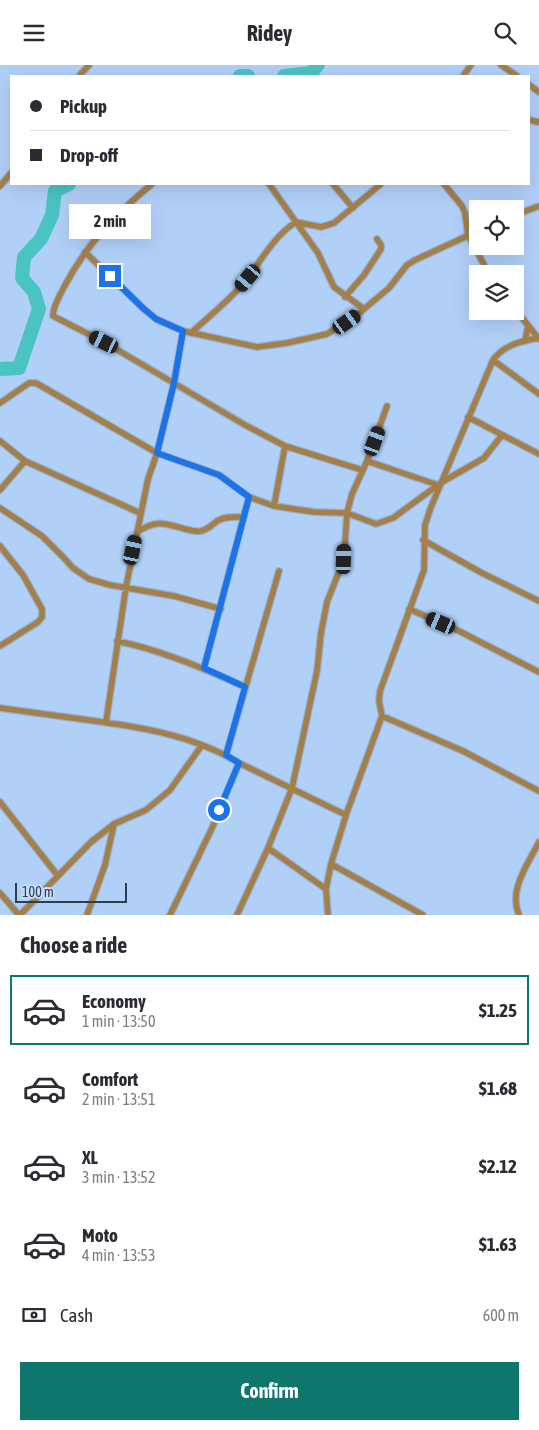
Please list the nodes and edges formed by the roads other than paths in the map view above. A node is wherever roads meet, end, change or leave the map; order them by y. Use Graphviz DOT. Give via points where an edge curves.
graph roads {
  1 [pos="89,65"];
  2 [pos="501,65"];
  3 [pos="80,75"];
  4 [pos="516,75"];
  5 [pos="10,174"];
  6 [pos="151,185"];
  7 [pos="270,185"];
  8 [pos="334,185"];
  9 [pos="380,185"];
  10 [pos="445,185"];
  11 [pos="0,186"];
  12 [pos="539,205"];
  13 [pos="352,208"];
  14 [pos="524,211"];
  15 [pos="296,222"];
  16 [pos="468,235"];
  17 [pos="377,239"];
  18 [pos="85,252"];
  19 [pos="484,265"];
  20 [pos="345,297"];
  21 [pos="364,309"];
  22 [pos="523,320"];
  23 [pos="528,326"];
  24 [pos="183,331"];
  25 [pos="191,333"];
  26 [pos="538,339"];
  27 [pos="525,341"];
  28 [pos="493,360"];
  29 [pos="174,383"];
  30 [pos="539,393"];
  31 [pos="0,403"];
  32 [pos="387,406"];
  33 [pos="468,417"];
  34 [pos="502,435"];
  35 [pos="0,441"];
  36 [pos="285,446"];
  37 [pos="157,453"];
  38 [pos="539,454"];
  39 [pos="25,461"];
  40 [pos="367,461"];
  41 [pos="362,470"];
  42 [pos="440,483"];
  43 [pos="0,490"];
  44 [pos="249,497"];
  45 [pos="274,506"];
  46 [pos="0,508"];
  47 [pos="140,513"];
  48 [pos="347,513"];
  49 [pos="244,517"];
  50 [pos="137,532"];
  51 [pos="423,540"];
  52 [pos="0,546"];
  53 [pos="279,571"];
  54 [pos="126,587"];
  55 [pos="539,601"];
  56 [pos="221,609"];
  57 [pos="409,609"];
  58 [pos="117,641"];
  59 [pos="0,646"];
  60 [pos="204,668"];
  61 [pos="539,672"];
  62 [pos="245,687"];
  63 [pos="0,708"];
  64 [pos="382,716"];
  65 [pos="106,723"];
  66 [pos="202,745"];
  67 [pos="226,755"];
  68 [pos="239,763"];
  69 [pos="292,788"];
  70 [pos="539,791"];
  71 [pos="0,801"];
  72 [pos="346,815"];
  73 [pos="114,823"];
  74 [pos="539,842"];
  75 [pos="268,847"];
  76 [pos="331,864"];
  77 [pos="58,876"];
  78 [pos="326,889"];
  79 [pos="0,893"];
  80 [pos="20,915"];
  81 [pos="87,915"];
  82 [pos="170,915"];
  83 [pos="237,915"];
  84 [pos="328,915"];
  85 [pos="422,915"];
  86 [pos="519,915"];
  1 -- 3 [label="street"];
  2 -- 4 [label="street"];
  5 -- 11 [label="street"];
  6 -- 18 [label="street" via="121,210"];
  7 -- 15 [label="street"];
  8 -- 13 [label="street"];
  9 -- 13 [label="street"];
  10 -- 16 [label="street" via="465,213"];
  12 -- 14 [label="street"];
  13 -- 15 [label="street" via="328,226"];
  15 -- 20 [label="street" via="318,253 334,287"];
  15 -- 25 [label="street" via="285,230 238,289"];
  16 -- 19 [label="street"];
  16 -- 21 [label="street" via="415,260"];
  17 -- 20 [label="street" via="381,249"];
  18 -- 24 [label="street" via="156,319"];
  18 -- 29 [label="street" via="54,306 53,316"];
  20 -- 21 [label="street"];
  21 -- 25 [label="street" via="327,333 271,345 248,346"];
  22 -- 23 [label="street"];
  23 -- 26 [label="street"];
  23 -- 27 [label="street"];
  24 -- 25 [label="street"];
  24 -- 29 [label="street"];
  26 -- 27 [label="street"];
  27 -- 28 [label="street" via="505,348"];
  28 -- 30 [label="street"];
  28 -- 33 [label="street"];
  29 -- 36 [label="street"];
  29 -- 37 [label="street"];
  31 -- 37 [label="street" via="30,383 36,383"];
  32 -- 40 [label="street"];
  33 -- 34 [label="street"];
  33 -- 42 [label="street"];
  34 -- 38 [label="street"];
  34 -- 42 [label="street" via="484,458"];
  35 -- 39 [label="street"];
  36 -- 41 [label="street"];
  36 -- 45 [label="street"];
  37 -- 44 [label="street" via="219,475"];
  37 -- 47 [label="street"];
  39 -- 43 [label="street"];
  39 -- 47 [label="street"];
  40 -- 41 [label="street"];
  40 -- 42 [label="street"];
  41 -- 48 [label="street"];
  42 -- 48 [label="street" via="382,523"];
  42 -- 51 [label="street"];
  44 -- 45 [label="street"];
  44 -- 49 [label="street"];
  45 -- 48 [label="street"];
  46 -- 54 [label="street" via="42,536 73,568 89,579"];
  47 -- 50 [label="street"];
  48 -- 69 [label="street" via="344,559 327,603 317,671"];
  49 -- 50 [label="street" via="223,519 200,531 158,523"];
  49 -- 56 [label="street"];
  50 -- 54 [label="street"];
  51 -- 55 [label="street"];
  51 -- 57 [label="street" via="424,570"];
  52 -- 59 [label="street" via="23,575 42,609 38,622"];
  53 -- 62 [label="street"];
  54 -- 56 [label="street"];
  54 -- 58 [label="street"];
  56 -- 60 [label="street"];
  57 -- 61 [label="street"];
  57 -- 64 [label="street" via="380,691"];
  58 -- 60 [label="street"];
  58 -- 65 [label="street"];
  60 -- 62 [label="street"];
  62 -- 67 [label="street"];
  63 -- 65 [label="street"];
  64 -- 70 [label="street" via="463,751"];
  64 -- 72 [label="street"];
  65 -- 66 [label="street" via="170,734"];
  66 -- 67 [label="street"];
  66 -- 73 [label="street" via="170,790 146,809"];
  67 -- 68 [label="street"];
  68 -- 69 [label="street"];
  68 -- 82 [label="street"];
  69 -- 72 [label="street"];
  69 -- 75 [label="street"];
  71 -- 77 [label="street"];
  72 -- 76 [label="street"];
  73 -- 77 [label="street"];
  73 -- 81 [label="street" via="105,865"];
  74 -- 86 [label="street" via="519,880 516,893"];
  75 -- 78 [label="street"];
  75 -- 83 [label="street"];
  76 -- 78 [label="street"];
  76 -- 85 [label="street"];
  77 -- 80 [label="street"];
  78 -- 84 [label="street"];
  79 -- 80 [label="street"];
}
